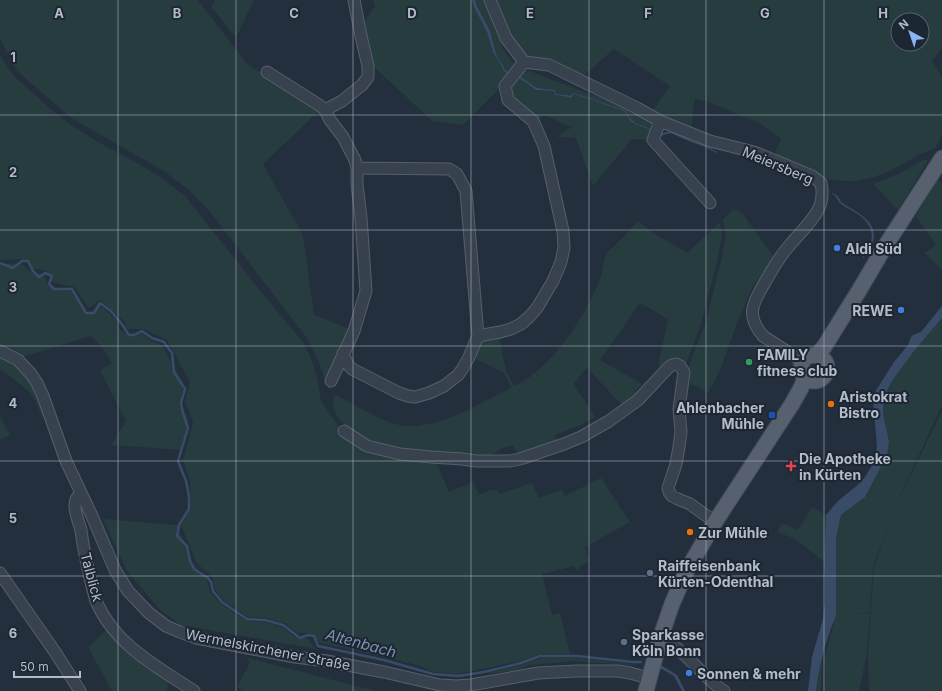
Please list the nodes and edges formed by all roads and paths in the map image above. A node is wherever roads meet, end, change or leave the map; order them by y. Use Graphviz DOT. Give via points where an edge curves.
graph roads {
  1 [pos="354,0"];
  2 [pos="490,0"];
  3 [pos="524,62"];
  4 [pos="267,72"];
  5 [pos="324,110"];
  6 [pos="660,121"];
  7 [pos="942,158"];
  8 [pos="357,168"];
  9 [pos="710,203"];
  10 [pos="478,336"];
  11 [pos="0,351"];
  12 [pos="344,353"];
  13 [pos="810,359"];
  14 [pos="805,378"];
  15 [pos="331,381"];
  16 [pos="344,431"];
  17 [pos="81,494"];
  18 [pos="715,522"];
  19 [pos="0,573"];
  20 [pos="659,640"];
  21 [pos="647,685"];
  22 [pos="80,691"];
  23 [pos="194,691"];
  24 [pos="724,691"];
  1 -- 5 [label="street" via="368,77 362,85 342,100"];
  2 -- 3 [label="street" via="506,38"];
  3 -- 6 [label="street, Meiersberg" via="549,65"];
  3 -- 10 [label="street" via="505,86 508,100 533,121 544,146 563,231 564,248 553,281 530,317 511,329"];
  4 -- 5 [label="street"];
  5 -- 8 [label="street" via="343,137"];
  6 -- 9 [label="street" via="653,140"];
  6 -- 13 [label="street, Meiersberg" via="710,141 754,152 812,176 821,183 822,194 818,211 780,257 758,294 753,311 753,321 763,336"];
  7 -- 13 [label="main road" via="824,347"];
  8 -- 10 [label="street" via="450,169 457,174 466,191"];
  8 -- 12 [label="street" via="366,291 354,331"];
  10 -- 12 [label="street" via="455,378 436,390 415,397 399,393 352,368 344,359"];
  11 -- 17 [label="street, Wermelskirchener Straße" via="18,360 37,383"];
  12 -- 15 [label="street"];
  13 -- 14 [label="main road" via="801,369"];
  13 -- 14 [label="main road" via="822,359 826,365 826,372 820,380"];
  14 -- 18 [label="main road" via="792,404"];
  16 -- 18 [label="street" via="367,446 400,454 476,461 520,459 581,437 609,421 638,400 668,368 676,364 684,372 679,409 681,432 676,464 668,488 672,496 690,504"];
  17 -- 21 [label="street, Wermelskirchener Straße" via="115,570 128,591 166,626 196,638 377,670 440,685 471,685 538,673 618,671 630,673"];
  17 -- 23 [label="street, Talblick" via="76,498 75,510 96,601 105,617 141,656"];
  18 -- 20 [label="main road" via="678,588"];
  19 -- 22 [label="street"];
  20 -- 21 [label="main road"];
  20 -- 24 [label="street" via="674,646"];
}
